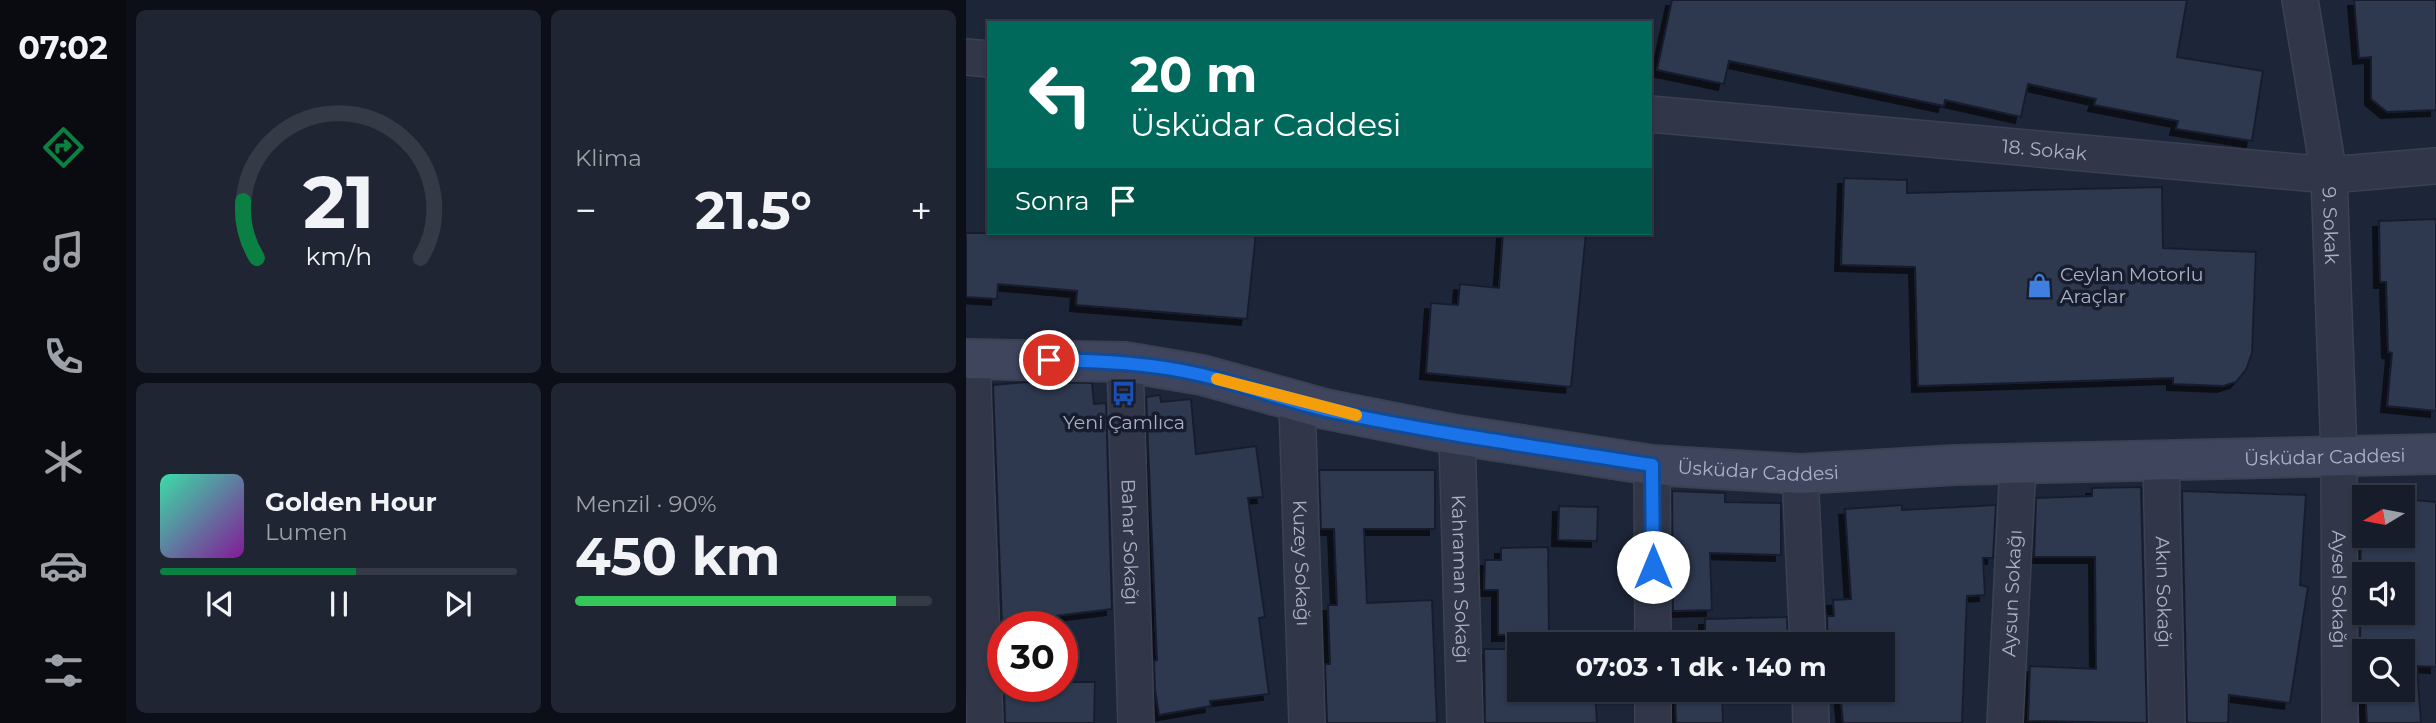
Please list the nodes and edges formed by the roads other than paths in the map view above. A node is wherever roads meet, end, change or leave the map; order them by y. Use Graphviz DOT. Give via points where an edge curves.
graph roads {
  1 [pos="2300,0"];
  2 [pos="966,57"];
  3 [pos="987,59"];
  4 [pos="1652,114"];
  5 [pos="2436,166"];
  6 [pos="2329,175"];
  7 [pos="969,358"];
  8 [pos="1125,362"];
  9 [pos="1297,402"];
  10 [pos="1457,435"];
  11 [pos="2339,454"];
  12 [pos="2436,454"];
  13 [pos="2161,461"];
  14 [pos="2018,464"];
  15 [pos="1652,465"];
  16 [pos="1800,474"];
  17 [pos="1653,632"];
  18 [pos="1807,632"];
  19 [pos="1653,702"];
  20 [pos="1810,702"];
  21 [pos="985,723"];
  22 [pos="1136,723"];
  23 [pos="1307,723"];
  24 [pos="1465,723"];
  25 [pos="1653,723"];
  26 [pos="1811,723"];
  27 [pos="2005,723"];
  28 [pos="2167,723"];
  29 [pos="2340,723"];
  1 -- 6 [label="street, 9. Sokak"];
  2 -- 3 [label="street"];
  4 -- 6 [label="street, 18. Sokak"];
  5 -- 6 [label="street, 18. Sokak"];
  6 -- 11 [label="street, 9. Sokak"];
  7 -- 8 [label="main road, Üsküdar Caddesi"];
  7 -- 21 [label="street"];
  8 -- 9 [label="main road, Üsküdar Caddesi" via="1202,375"];
  8 -- 22 [label="street, Bahar Sokağı"];
  9 -- 10 [label="main road, Üsküdar Caddesi"];
  9 -- 23 [label="street, Kuzey Sokağı"];
  10 -- 15 [label="main road, Üsküdar Caddesi"];
  10 -- 24 [label="street, Kahraman Sokağı"];
  11 -- 12 [label="main road, Üsküdar Caddesi"];
  11 -- 13 [label="main road, Üsküdar Caddesi"];
  11 -- 29 [label="street, Aysel Sokağı"];
  13 -- 14 [label="main road, Üsküdar Caddesi"];
  13 -- 28 [label="street, Akın Sokağı"];
  14 -- 16 [label="main road, Üsküdar Caddesi"];
  14 -- 27 [label="street, Aysun Sokağı"];
  15 -- 16 [label="main road, Üsküdar Caddesi"];
  15 -- 17 [label="street"];
  16 -- 18 [label="street"];
  19 -- 25 [label="street"];
  20 -- 26 [label="street"];
}
